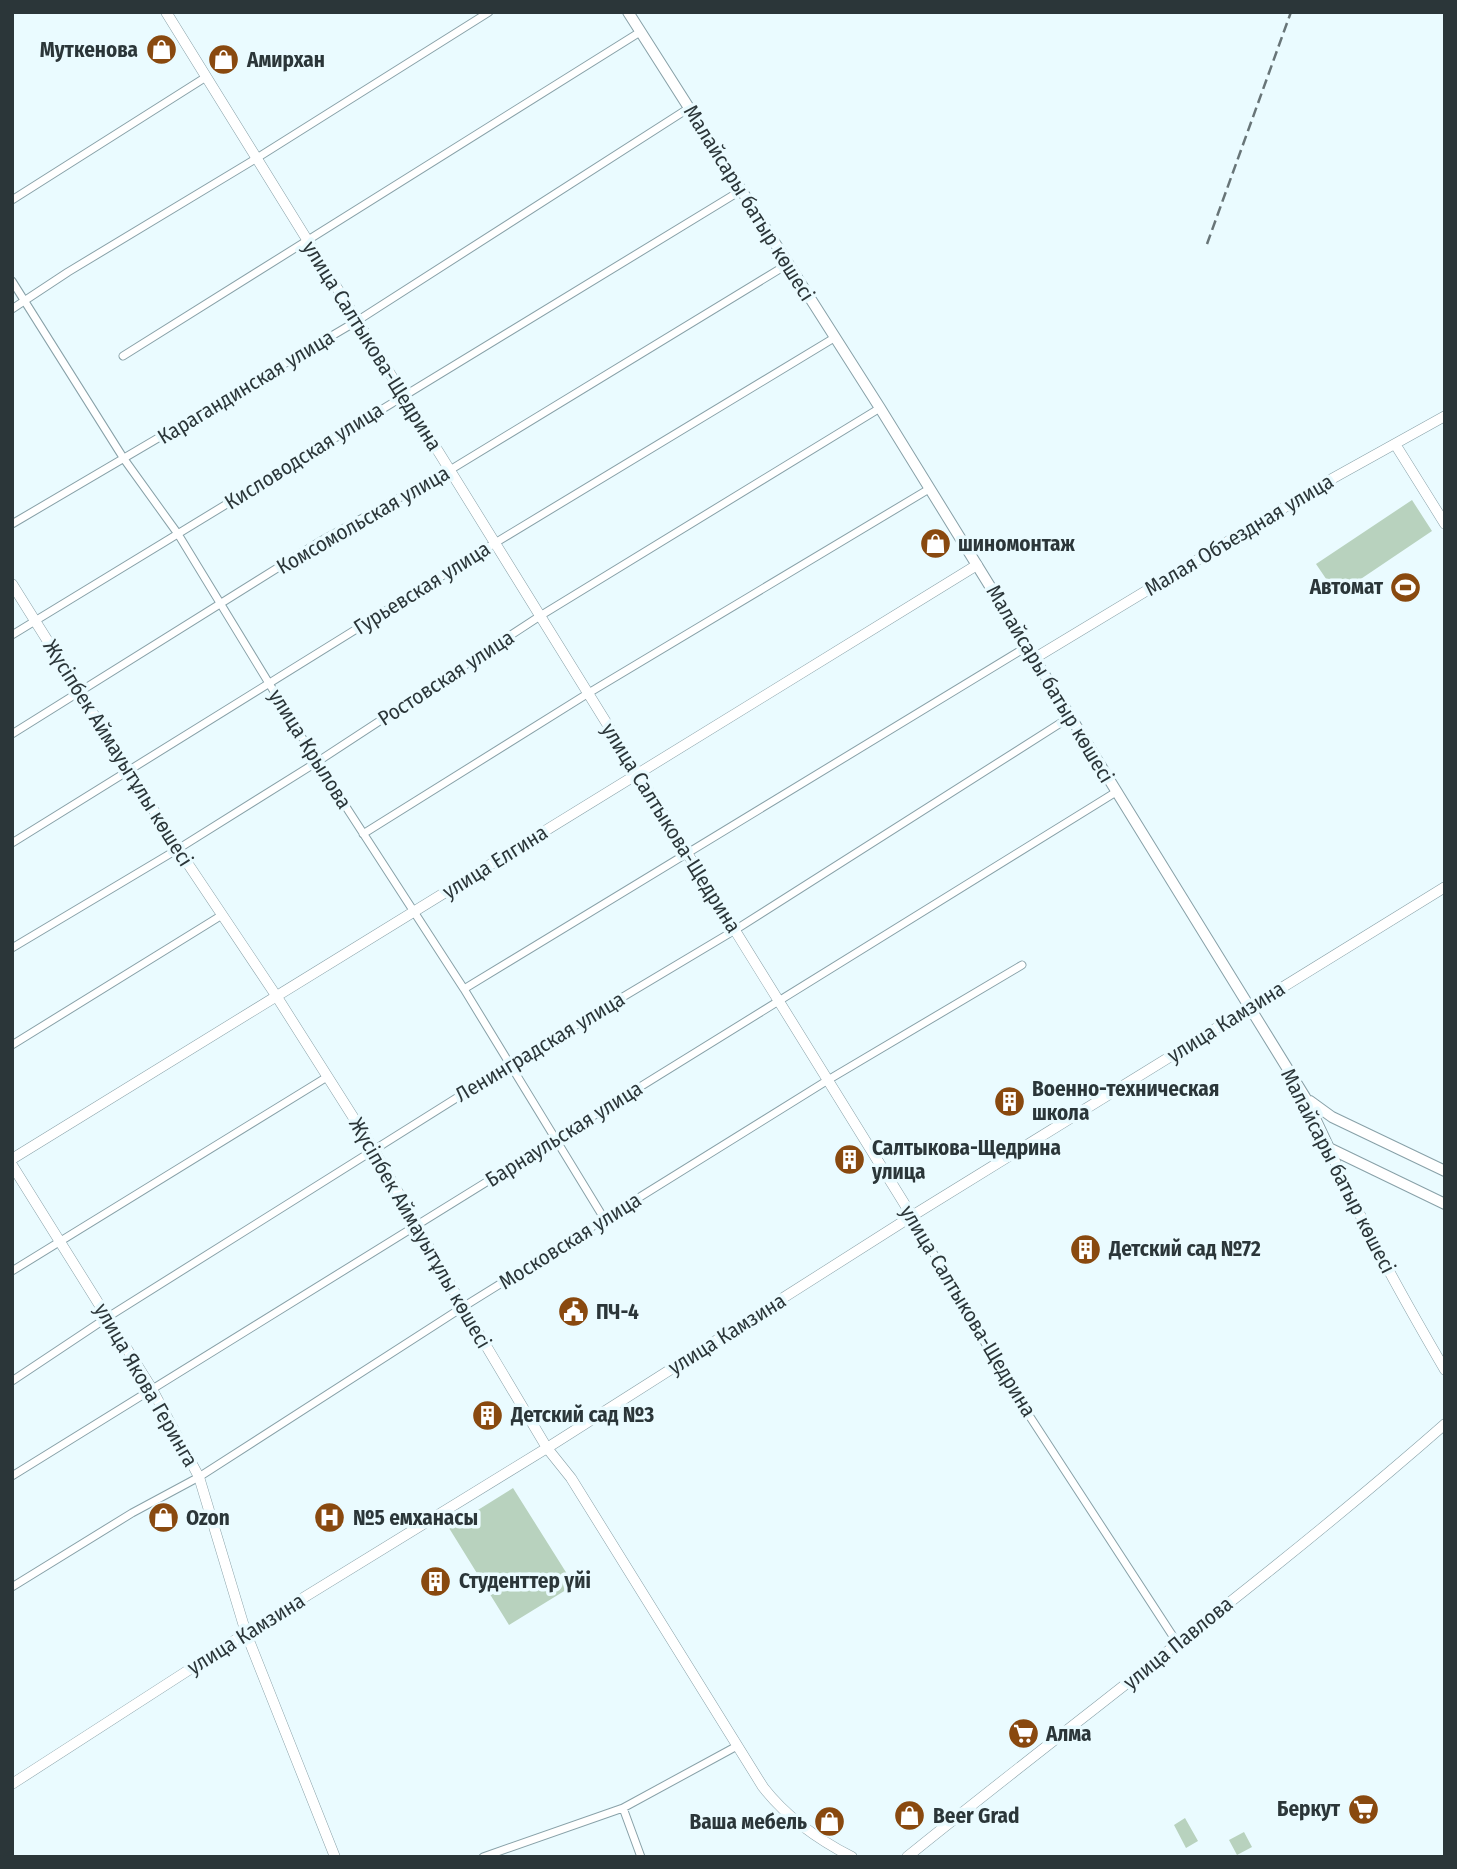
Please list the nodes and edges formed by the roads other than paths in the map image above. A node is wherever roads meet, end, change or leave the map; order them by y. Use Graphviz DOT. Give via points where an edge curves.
graph roads {
  1 [pos="166,12"];
  2 [pos="489,12"];
  3 [pos="628,12"];
  4 [pos="640,32"];
  5 [pos="206,77"];
  6 [pos="689,108"];
  7 [pos="257,158"];
  8 [pos="740,191"];
  9 [pos="12,200"];
  10 [pos="307,241"];
  11 [pos="788,264"];
  12 [pos="12,281"];
  13 [pos="25,301"];
  14 [pos="12,309"];
  15 [pos="357,321"];
  16 [pos="834,338"];
  17 [pos="123,356"];
  18 [pos="402,396"];
  19 [pos="880,408"];
  20 [pos="1445,416"];
  21 [pos="1395,444"];
  22 [pos="124,459"];
  23 [pos="450,470"];
  24 [pos="929,489"];
  25 [pos="12,524"];
  26 [pos="1445,524"];
  27 [pos="178,534"];
  28 [pos="495,543"];
  29 [pos="977,565"];
  30 [pos="12,584"];
  31 [pos="222,603"];
  32 [pos="540,616"];
  33 [pos="35,621"];
  34 [pos="12,635"];
  35 [pos="1028,646"];
  36 [pos="1035,658"];
  37 [pos="269,684"];
  38 [pos="80,692"];
  39 [pos="587,694"];
  40 [pos="1070,717"];
  41 [pos="12,734"];
  42 [pos="317,762"];
  43 [pos="129,771"];
  44 [pos="637,773"];
  45 [pos="1116,792"];
  46 [pos="363,834"];
  47 [pos="12,843"];
  48 [pos="178,849"];
  49 [pos="687,853"];
  50 [pos="1445,887"];
  51 [pos="414,913"];
  52 [pos="222,915"];
  53 [pos="735,930"];
  54 [pos="12,948"];
  55 [pos="1022,965"];
  56 [pos="464,989"];
  57 [pos="277,997"];
  58 [pos="779,1001"];
  59 [pos="1249,1008"];
  60 [pos="12,1045"];
  61 [pos="509,1065"];
  62 [pos="327,1077"];
  63 [pos="828,1080"];
  64 [pos="1306,1097"];
  65 [pos="556,1140"];
  66 [pos="1329,1148"];
  67 [pos="374,1150"];
  68 [pos="12,1159"];
  69 [pos="12,1166"];
  70 [pos="1445,1171"];
  71 [pos="1445,1204"];
  72 [pos="912,1216"];
  73 [pos="605,1220"];
  74 [pos="417,1225"];
  75 [pos="60,1241"];
  76 [pos="12,1271"];
  77 [pos="463,1307"];
  78 [pos="108,1317"];
  79 [pos="1445,1370"];
  80 [pos="12,1381"];
  81 [pos="152,1389"];
  82 [pos="1445,1424"];
  83 [pos="547,1448"];
  84 [pos="12,1476"];
  85 [pos="199,1477"];
  86 [pos="12,1587"];
  87 [pos="246,1633"];
  88 [pos="1178,1644"];
  89 [pos="737,1746"];
  90 [pos="12,1784"];
  91 [pos="623,1808"];
  92 [pos="335,1857"];
  93 [pos="483,1857"];
  94 [pos="641,1857"];
  95 [pos="852,1857"];
  96 [pos="907,1857"];
  1 -- 5 [label="street, улица Салтыкова-Щедрина"];
  2 -- 7 [label="street"];
  3 -- 4 [label="main road, Малайсары батыр көшесі"];
  4 -- 6 [label="main road, Малайсары батыр көшесі"];
  4 -- 10 [label="street"];
  5 -- 7 [label="street, улица Салтыкова-Щедрина"];
  5 -- 9 [label="street"];
  6 -- 8 [label="main road, Малайсары батыр көшесі"];
  6 -- 15 [label="street, Карагандинская улица"];
  7 -- 10 [label="street, улица Салтыкова-Щедрина"];
  7 -- 13 [label="street"];
  8 -- 11 [label="main road, Малайсары батыр көшесі"];
  8 -- 18 [label="street, Кисловодская улица"];
  10 -- 15 [label="street, улица Салтыкова-Щедрина"];
  10 -- 17 [label="street"];
  11 -- 16 [label="main road, Малайсары батыр көшесі"];
  11 -- 23 [label="street, Комсомольская улица"];
  12 -- 13 [label="street, улица Крылова"];
  13 -- 14 [label="street"];
  13 -- 22 [label="street, улица Крылова"];
  15 -- 18 [label="street, улица Салтыкова-Щедрина"];
  15 -- 22 [label="street, Карагандинская улица"];
  16 -- 19 [label="main road, Малайсары батыр көшесі"];
  16 -- 28 [label="street, Гурьевская улица"];
  18 -- 23 [label="street, улица Салтыкова-Щедрина"];
  18 -- 27 [label="street, Кисловодская улица"];
  19 -- 24 [label="main road, Малайсары батыр көшесі"];
  19 -- 32 [label="street, Ростовская улица"];
  20 -- 21 [label="street, Малая Объездная улица"];
  21 -- 26 [label="street"];
  21 -- 36 [label="street, Малая Объездная улица"];
  22 -- 25 [label="street, Карагандинская улица"];
  22 -- 27 [label="street, улица Крылова"];
  23 -- 28 [label="street, улица Салтыкова-Щедрина"];
  23 -- 31 [label="street, Комсомольская улица" via="319,542"];
  24 -- 29 [label="main road, Малайсары батыр көшесі"];
  24 -- 39 [label="street"];
  27 -- 31 [label="street, улица Крылова"];
  27 -- 33 [label="street, Кисловодская улица"];
  28 -- 32 [label="street, улица Салтыкова-Щедрина"];
  28 -- 37 [label="street, Гурьевская улица"];
  29 -- 35 [label="main road, Малайсары батыр көшесі"];
  29 -- 44 [label="street, улица Елгина"];
  30 -- 33 [label="street, Жүсіпбек Аймауытұлы көшесі"];
  31 -- 37 [label="street, улица Крылова"];
  31 -- 38 [label="street, Комсомольская улица"];
  32 -- 39 [label="street, улица Салтыкова-Щедрина"];
  32 -- 42 [label="street, Ростовская улица"];
  33 -- 34 [label="street, Кисловодская улица"];
  33 -- 38 [label="street, Жүсіпбек Аймауытұлы көшесі"];
  35 -- 36 [label="main road, Малайсары батыр көшесі"];
  35 -- 49 [label="street"];
  36 -- 40 [label="main road, Малайсары батыр көшесі"];
  37 -- 42 [label="street, улица Крылова"];
  37 -- 43 [label="street, Гурьевская улица"];
  38 -- 41 [label="street, Комсомольская улица"];
  38 -- 43 [label="street, Жүсіпбек Аймауытұлы көшесі"];
  39 -- 44 [label="street, улица Салтыкова-Щедрина"];
  39 -- 46 [label="street"];
  40 -- 45 [label="main road, Малайсары батыр көшесі"];
  40 -- 53 [label="street, Ленинградская улица"];
  42 -- 46 [label="street, улица Крылова"];
  42 -- 48 [label="street, Ростовская улица"];
  43 -- 47 [label="street, Гурьевская улица"];
  43 -- 48 [label="street, Жүсіпбек Аймауытұлы көшесі"];
  44 -- 49 [label="street, улица Салтыкова-Щедрина"];
  44 -- 51 [label="street, улица Елгина"];
  45 -- 58 [label="street, Барнаульская улица"];
  45 -- 59 [label="main road, Малайсары батыр көшесі"];
  46 -- 51 [label="street, улица Крылова"];
  48 -- 52 [label="street, Жүсіпбек Аймауытұлы көшесі"];
  48 -- 54 [label="street, Ростовская улица"];
  49 -- 53 [label="street, улица Салтыкова-Щедрина"];
  49 -- 56 [label="street"];
  50 -- 59 [label="street, улица Камзина"];
  51 -- 56 [label="street, улица Крылова"];
  51 -- 57 [label="street, улица Елгина"];
  52 -- 57 [label="street, Жүсіпбек Аймауытұлы көшесі"];
  52 -- 60 [label="street"];
  53 -- 58 [label="street, улица Салтыкова-Щедрина"];
  53 -- 61 [label="street, Ленинградская улица"];
  55 -- 63 [label="street, Московская улица"];
  56 -- 61 [label="street, улица Крылова"];
  57 -- 62 [label="street, Жүсіпбек Аймауытұлы көшесі"];
  57 -- 68 [label="street, улица Елгина"];
  58 -- 63 [label="street, улица Салтыкова-Щедрина"];
  58 -- 65 [label="street, Барнаульская улица"];
  59 -- 64 [label="main road, Малайсары батыр көшесі"];
  59 -- 72 [label="street, улица Камзина"];
  61 -- 65 [label="street, улица Крылова"];
  61 -- 67 [label="street, Ленинградская улица"];
  62 -- 67 [label="street, Жүсіпбек Аймауытұлы көшесі"];
  62 -- 75 [label="street"];
  63 -- 72 [label="street, улица Салтыкова-Щедрина"];
  63 -- 73 [label="street, Московская улица"];
  64 -- 66 [label="main road, Малайсары батыр көшесі"];
  64 -- 70 [label="main road" via="1332,1117"];
  65 -- 73 [label="street, улица Крылова"];
  65 -- 74 [label="street, Барнаульская улица"];
  66 -- 71 [label="main road"];
  66 -- 79 [label="street, Малайсары батыр көшесі" via="1394,1282"];
  67 -- 74 [label="street, Жүсіпбек Аймауытұлы көшесі"];
  67 -- 78 [label="street, Ленинградская улица"];
  69 -- 75 [label="street, улица Якова Геринга"];
  72 -- 83 [label="street, улица Камзина"];
  72 -- 88 [label="street, улица Салтыкова-Щедрина" via="1008,1383"];
  73 -- 77 [label="street, Московская улица"];
  74 -- 77 [label="street, Жүсіпбек Аймауытұлы көшесі"];
  74 -- 81 [label="street, Барнаульская улица"];
  75 -- 76 [label="street"];
  75 -- 78 [label="street, улица Якова Геринга"];
  77 -- 83 [label="street, Жүсіпбек Аймауытұлы көшесі"];
  77 -- 85 [label="street, Московская улица"];
  78 -- 80 [label="street, Ленинградская улица"];
  78 -- 81 [label="street, улица Якова Геринга"];
  81 -- 84 [label="street, Барнаульская улица"];
  81 -- 85 [label="street, улица Якова Геринга"];
  82 -- 88 [label="street, улица Павлова"];
  83 -- 87 [label="street, улица Камзина"];
  83 -- 89 [label="street, Жүсіпбек Аймауытұлы көшесі" via="571,1478"];
  85 -- 86 [label="street, Московская улица"];
  85 -- 87 [label="street, улица Якова Геринга"];
  87 -- 90 [label="street, улица Камзина"];
  87 -- 92 [label="street, улица Якова Геринга"];
  88 -- 96 [label="street, улица Павлова"];
  89 -- 91 [label="street"];
  89 -- 95 [label="street, Жүсіпбек Аймауытұлы көшесі" via="778,1806"];
  91 -- 93 [label="street"];
  91 -- 94 [label="street"];
}
